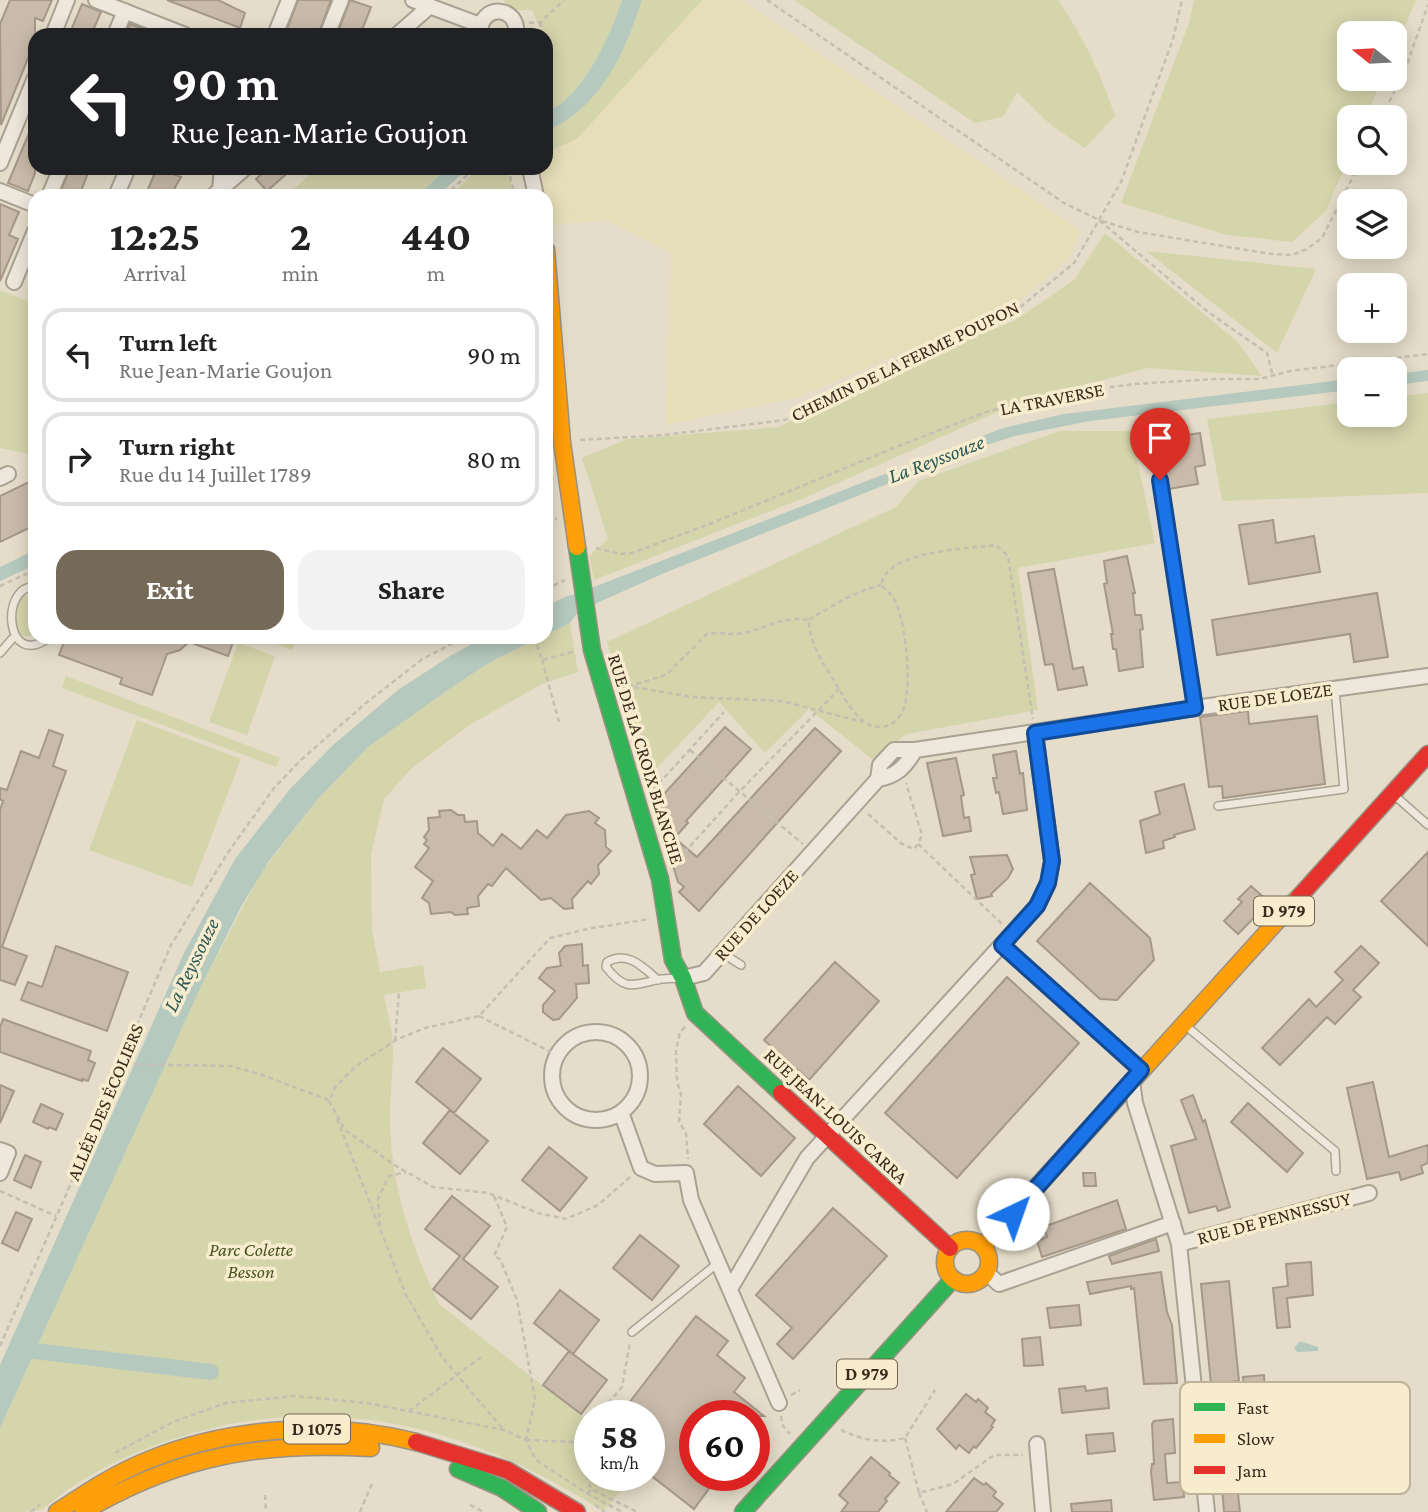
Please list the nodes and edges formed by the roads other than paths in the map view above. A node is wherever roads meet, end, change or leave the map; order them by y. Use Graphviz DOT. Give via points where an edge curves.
graph roads {
  1 [pos="67,0"];
  2 [pos="96,0"];
  3 [pos="289,0"];
  4 [pos="341,0"];
  5 [pos="413,0"];
  6 [pos="430,6"];
  7 [pos="494,6"];
  8 [pos="125,11"];
  9 [pos="56,28"];
  10 [pos="118,28"];
  11 [pos="165,28"];
  12 [pos="278,28"];
  13 [pos="330,28"];
  14 [pos="405,28"];
  15 [pos="476,28"];
  16 [pos="481,28"];
  17 [pos="516,28"];
  18 [pos="28,95"];
  19 [pos="0,163"];
  20 [pos="237,175"];
  21 [pos="221,189"];
  22 [pos="0,191"];
  23 [pos="28,202"];
  24 [pos="28,248"];
  25 [pos="14,282"];
  26 [pos="553,334"];
  27 [pos="1160,480"];
  28 [pos="28,588"];
  29 [pos="4,603"];
  30 [pos="2,622"];
  31 [pos="12,639"];
  32 [pos="34,644"];
  33 [pos="0,653"];
  34 [pos="1428,676"];
  35 [pos="1335,689"];
  36 [pos="1195,708"];
  37 [pos="1035,733"];
  38 [pos="915,750"];
  39 [pos="1428,754"];
  40 [pos="878,779"];
  41 [pos="1391,792"];
  42 [pos="1218,806"];
  43 [pos="1428,825"];
  44 [pos="1002,945"];
  45 [pos="722,953"];
  46 [pos="741,965"];
  47 [pos="683,978"];
  48 [pos="658,980"];
  49 [pos="695,1013"];
  50 [pos="1183,1023"];
  51 [pos="1136,1076"];
  52 [pos="621,1112"];
  53 [pos="828,1136"];
  54 [pos="0,1150"];
  55 [pos="1336,1171"];
  56 [pos="0,1173"];
  57 [pos="1369,1194"];
  58 [pos="1173,1223"];
  59 [pos="1180,1244"];
  60 [pos="983,1246"];
  61 [pos="950,1248"];
  62 [pos="718,1263"];
  63 [pos="986,1272"];
  64 [pos="953,1279"];
  65 [pos="730,1289"];
  66 [pos="632,1332"];
  67 [pos="1193,1382"];
  68 [pos="779,1403"];
  69 [pos="1038,1450"];
  70 [pos="1204,1494"];
  71 [pos="57,1512"];
  72 [pos="83,1512"];
  73 [pos="538,1512"];
  74 [pos="577,1512"];
  75 [pos="743,1512"];
  76 [pos="1043,1512"];
  77 [pos="1206,1512"];
  1 -- 9 [label="street"];
  2 -- 8 [label="street"];
  3 -- 12 [label="street"];
  4 -- 13 [label="street"];
  5 -- 6 [label="street"];
  6 -- 14 [label="street"];
  6 -- 15 [label="street"];
  7 -- 16 [label="street"];
  7 -- 17 [label="street" via="509,15"];
  8 -- 10 [label="street"];
  8 -- 11 [label="street"];
  18 -- 19 [label="street"];
  20 -- 21 [label="street"];
  22 -- 23 [label="street"];
  24 -- 25 [label="street"];
  26 -- 47 [label="main road, RUE DE LA CROIX BLANCHE" via="562,442 592,650 660,879 673,960"];
  27 -- 36 [label="lane"];
  28 -- 29 [label="lane" via="18,589"];
  30 -- 31 [label="lane"];
  31 -- 32 [label="lane"];
  31 -- 33 [label="lane"];
  34 -- 35 [label="street, RUE DE LOEZE"];
  35 -- 36 [label="street, RUE DE LOEZE"];
  35 -- 42 [label="lane" via="1344,789"];
  36 -- 37 [label="street, RUE DE LOEZE"];
  37 -- 38 [label="street, RUE DE LOEZE"];
  37 -- 44 [label="street" via="1052,861 1037,906"];
  38 -- 40 [label="street, RUE DE LOEZE" via="901,770"];
  38 -- 40 [label="street, RUE DE LOEZE" via="894,750 880,765"];
  39 -- 41 [label="main road, D 979"];
  40 -- 45 [label="street, RUE DE LOEZE"];
  41 -- 43 [label="lane"];
  41 -- 50 [label="main road, D 979"];
  44 -- 51 [label="street"];
  44 -- 53 [label="street"];
  45 -- 46 [label="lane"];
  45 -- 47 [label="street, RUE DE LOEZE" via="704,973"];
  47 -- 48 [label="lane"];
  47 -- 49 [label="main road, RUE DE LA CROIX BLANCHE"];
  48 -- 48 [label="lane" via="627,958 607,962 606,967 623,984 638,986"];
  49 -- 53 [label="main road, RUE JEAN-LOUIS CARRA"];
  50 -- 51 [label="main road, D 979"];
  50 -- 55 [label="lane" via="1335,1151"];
  51 -- 58 [label="street" via="1135,1103"];
  51 -- 60 [label="main road, D 979"];
  52 -- 52 [label="street" via="593,1120 567,1109 553,1083 557,1055 565,1044 589,1032 602,1032 626,1043 639,1065 640,1079 631,1103"];
  52 -- 62 [label="street" via="640,1168 655,1174 686,1173 691,1200"];
  53 -- 61 [label="main road, RUE JEAN-LOUIS CARRA"];
  53 -- 65 [label="street" via="807,1158"];
  54 -- 56 [label="street" via="8,1153"];
  57 -- 59 [label="street, RUE DE PENNESSUY"];
  58 -- 59 [label="street"];
  58 -- 63 [label="street" via="999,1284"];
  59 -- 67 [label="street"];
  60 -- 61 [label="main road" via="962,1240"];
  60 -- 63 [label="main road" via="989,1258"];
  61 -- 64 [label="main road" via="945,1261"];
  62 -- 65 [label="street"];
  62 -- 66 [label="lane"];
  63 -- 64 [label="main road" via="971,1283"];
  64 -- 75 [label="main road, D 979"];
  65 -- 68 [label="street"];
  69 -- 76 [label="street"];
  70 -- 77 [label="street"];
  71 -- 74 [label="main road, D 1075" via="134,1466 188,1446 279,1429 334,1428 430,1444 513,1472"];
  72 -- 73 [label="main road, D 1075" via="146,1477 193,1462 259,1447 298,1444 390,1449 440,1462 502,1488"];
}
